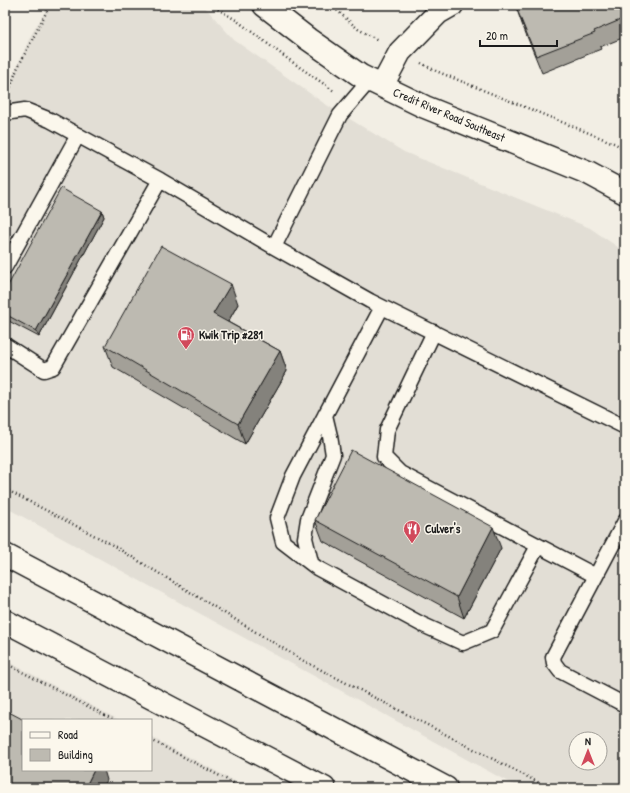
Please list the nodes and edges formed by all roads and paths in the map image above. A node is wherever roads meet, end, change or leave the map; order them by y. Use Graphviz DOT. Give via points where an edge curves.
graph roads {
  1 [pos="50,5"];
  2 [pos="211,5"];
  3 [pos="264,5"];
  4 [pos="331,5"];
  5 [pos="452,5"];
  6 [pos="400,52"];
  7 [pos="376,83"];
  8 [pos="7,96"];
  9 [pos="350,103"];
  10 [pos="5,113"];
  11 [pos="78,135"];
  12 [pos="625,150"];
  13 [pos="160,180"];
  14 [pos="625,193"];
  15 [pos="274,247"];
  16 [pos="5,267"];
  17 [pos="382,307"];
  18 [pos="434,332"];
  19 [pos="5,345"];
  20 [pos="325,415"];
  21 [pos="625,427"];
  22 [pos="5,489"];
  23 [pos="625,521"];
  24 [pos="538,546"];
  25 [pos="5,556"];
  26 [pos="311,562"];
  27 [pos="596,576"];
  28 [pos="5,621"];
  29 [pos="5,663"];
  30 [pos="625,705"];
  31 [pos="112,719"];
  32 [pos="152,741"];
  33 [pos="243,788"];
  34 [pos="324,788"];
  35 [pos="446,788"];
  36 [pos="549,788"];
  1 -- 8 [label="path" via="17,69"];
  2 -- 9 [label="path" via="236,20"];
  3 -- 7 [label="main road, Credit River Road Southeast" via="308,39"];
  4 -- 6 [label="path" via="358,29"];
  5 -- 6 [label="main road" via="438,13"];
  6 -- 7 [label="main road"];
  6 -- 12 [label="path" via="436,71 616,144"];
  7 -- 9 [label="lane"];
  7 -- 14 [label="main road, Credit River Road Southeast" via="425,107 588,173"];
  9 -- 15 [label="lane" via="340,115"];
  10 -- 11 [label="lane" via="24,110"];
  11 -- 13 [label="lane"];
  11 -- 16 [label="lane"];
  13 -- 15 [label="lane"];
  13 -- 19 [label="lane" via="53,367 44,370"];
  15 -- 17 [label="lane"];
  17 -- 18 [label="lane"];
  17 -- 20 [label="lane"];
  18 -- 21 [label="lane"];
  18 -- 24 [label="lane" via="387,430 384,457 400,473"];
  20 -- 26 [label="lane" via="333,455 308,519 305,538"];
  20 -- 26 [label="lane" via="293,476 277,518 283,542"];
  22 -- 36 [label="path" via="109,543 302,660"];
  23 -- 27 [label="lane"];
  24 -- 26 [label="lane" via="492,631 463,644 317,568"];
  24 -- 27 [label="lane"];
  25 -- 35 [label="main road"];
  27 -- 30 [label="lane" via="557,648 553,657 554,664 560,671"];
  28 -- 34 [label="main road"];
  29 -- 31 [label="path"];
  32 -- 33 [label="path"];
}
